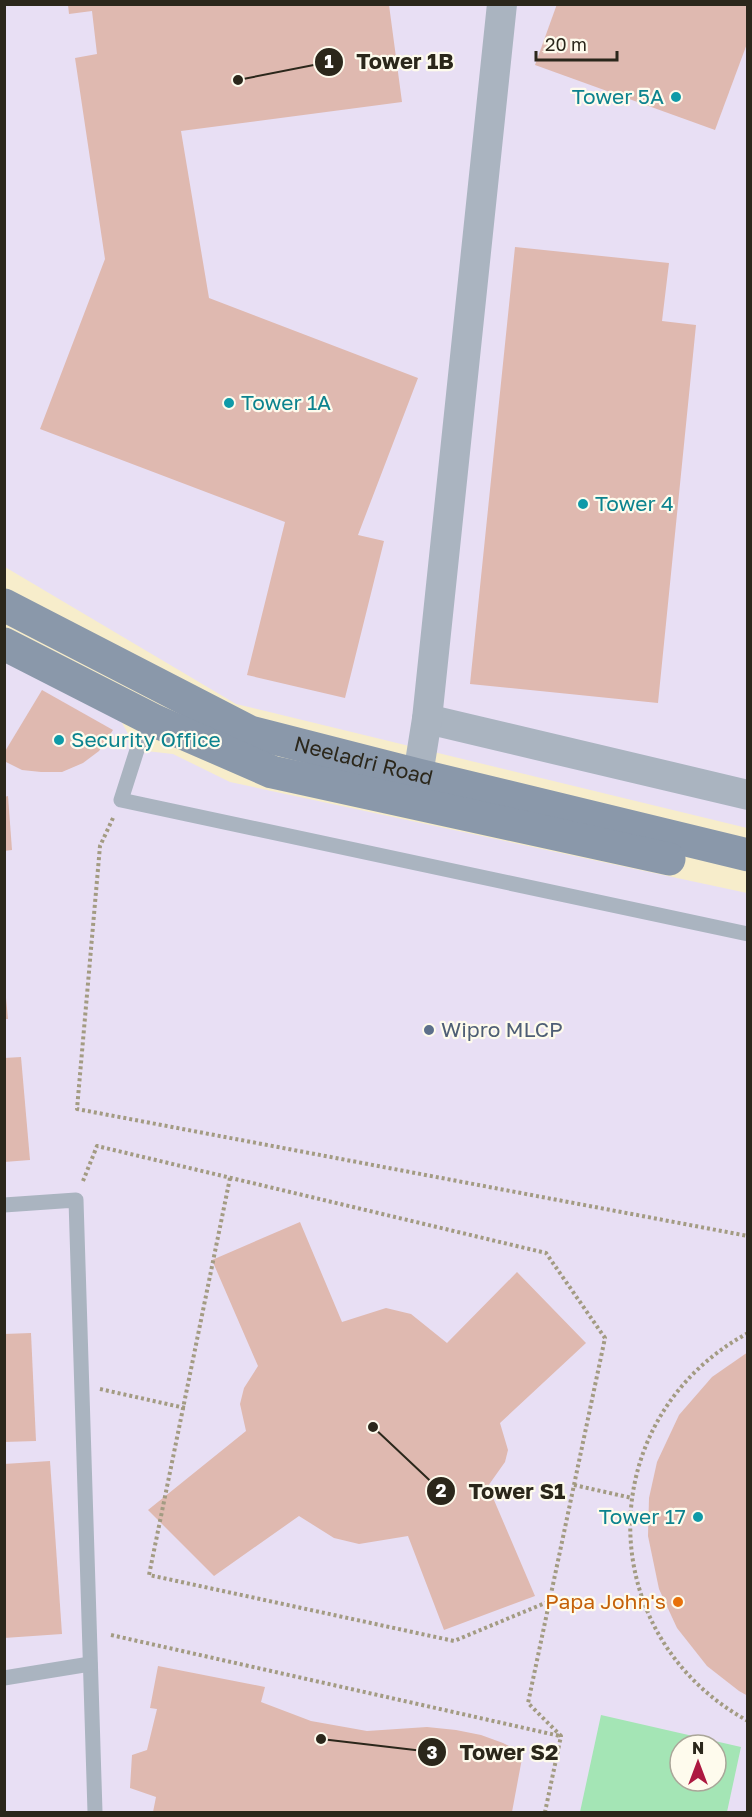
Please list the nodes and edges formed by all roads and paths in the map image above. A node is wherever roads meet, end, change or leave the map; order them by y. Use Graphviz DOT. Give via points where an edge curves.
graph roads {
  1 [pos="502,4"];
  2 [pos="4,605"];
  3 [pos="4,644"];
  4 [pos="173,693"];
  5 [pos="427,719"];
  6 [pos="155,721"];
  7 [pos="418,775"];
  8 [pos="747,795"];
  9 [pos="121,800"];
  10 [pos="747,868"];
  11 [pos="747,934"];
  12 [pos="230,1178"];
  13 [pos="76,1200"];
  14 [pos="4,1205"];
  15 [pos="747,1236"];
  16 [pos="747,1333"];
  17 [pos="82,1385"];
  18 [pos="184,1408"];
  19 [pos="574,1485"];
  20 [pos="632,1498"];
  21 [pos="550,1601"];
  22 [pos="89,1631"];
  23 [pos="90,1664"];
  24 [pos="4,1678"];
  25 [pos="747,1721"];
  26 [pos="561,1736"];
  27 [pos="95,1812"];
  28 [pos="545,1812"];
  1 -- 5 [label="street"];
  2 -- 4 [label="main road, Neeladri Road"];
  3 -- 6 [label="main road, Neeladri Road"];
  4 -- 6 [label="lane"];
  4 -- 7 [label="main road, Neeladri Road" via="250,732"];
  5 -- 7 [label="street"];
  5 -- 8 [label="street"];
  6 -- 9 [label="lane" via="137,750"];
  6 -- 10 [label="main road, Neeladri Road" via="272,771"];
  7 -- 10 [label="main road, Neeladri Road"];
  9 -- 11 [label="lane"];
  9 -- 15 [label="path" via="100,846 77,1109"];
  12 -- 13 [label="path" via="97,1146"];
  12 -- 18 [label="path"];
  12 -- 19 [label="path" via="546,1253 605,1338"];
  13 -- 14 [label="lane"];
  13 -- 17 [label="lane"];
  16 -- 20 [label="path" via="710,1357 677,1390 644,1447"];
  17 -- 18 [label="path"];
  17 -- 22 [label="lane"];
  18 -- 21 [label="path" via="149,1575 454,1641"];
  19 -- 20 [label="path"];
  19 -- 21 [label="path"];
  20 -- 25 [label="path" via="631,1553 639,1592 653,1627 694,1682 713,1700"];
  21 -- 26 [label="path" via="528,1702"];
  22 -- 23 [label="lane"];
  22 -- 26 [label="path"];
  23 -- 24 [label="lane"];
  23 -- 27 [label="lane"];
  26 -- 28 [label="path"];
}
